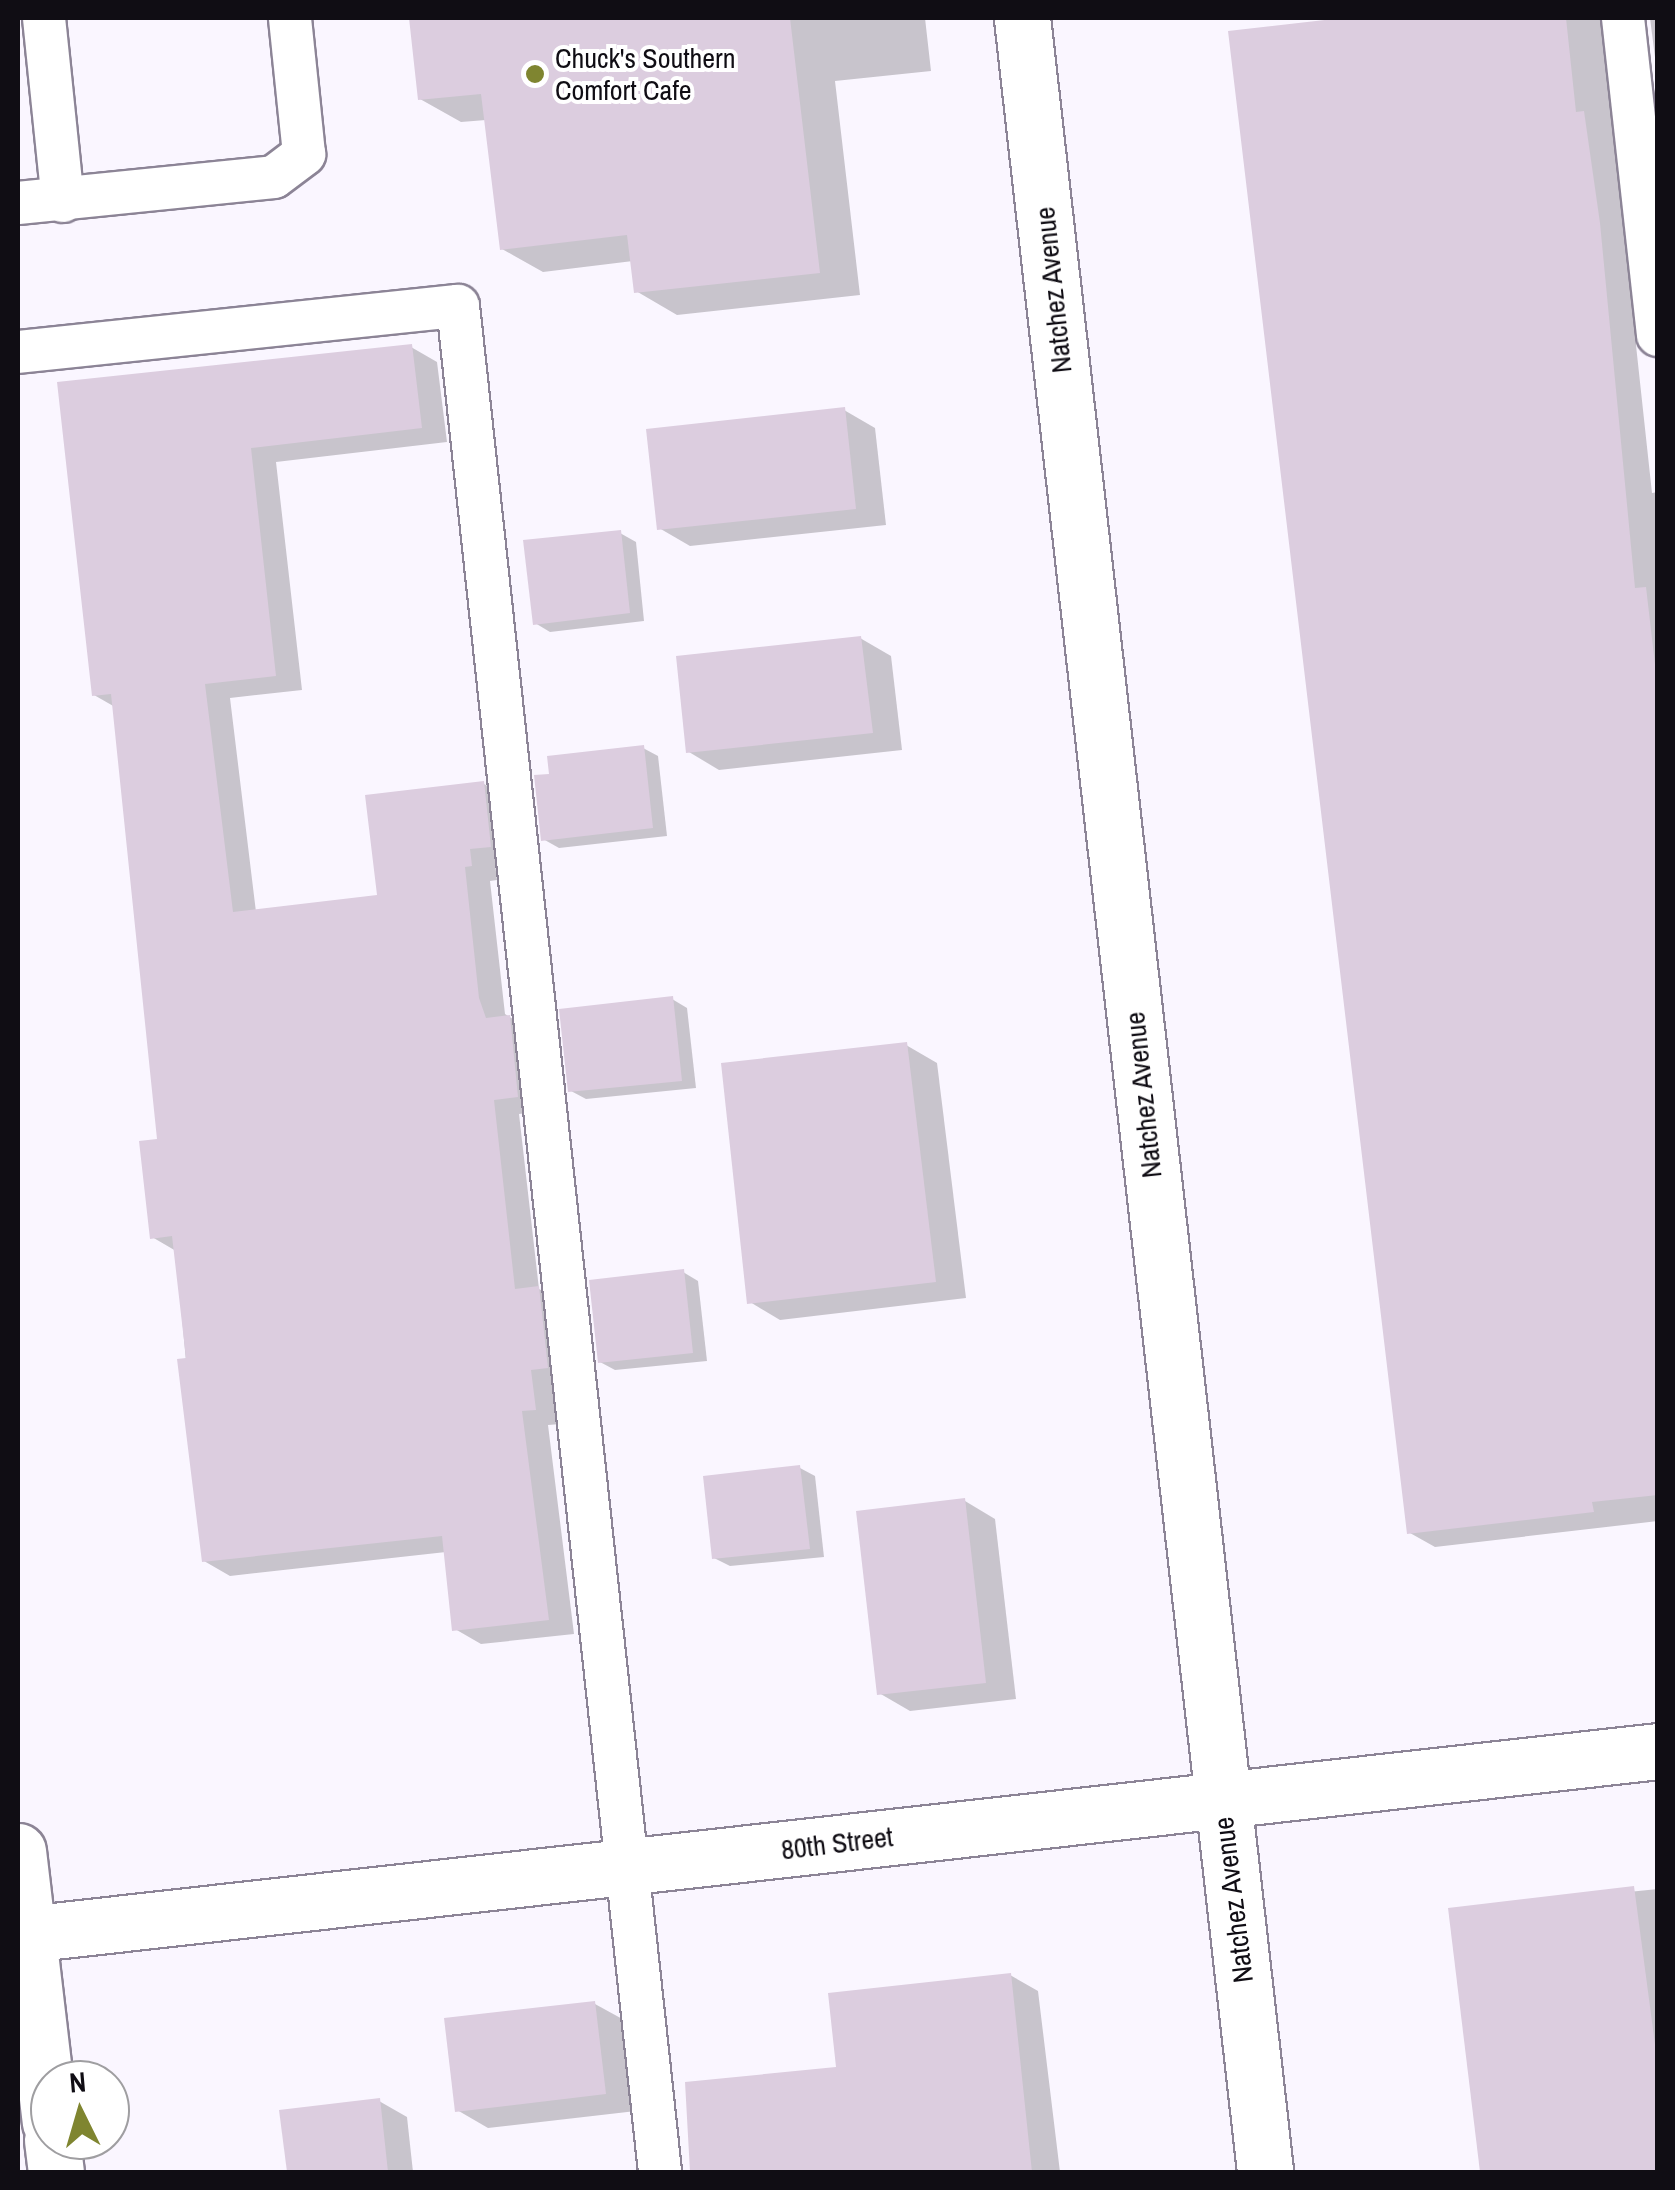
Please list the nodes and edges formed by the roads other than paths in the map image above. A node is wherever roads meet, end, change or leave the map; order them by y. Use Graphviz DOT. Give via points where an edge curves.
graph roads {
  1 [pos="44,18"];
  2 [pos="290,18"];
  3 [pos="1022,18"];
  4 [pos="1623,18"];
  5 [pos="63,201"];
  6 [pos="18,203"];
  7 [pos="1658,336"];
  8 [pos="18,352"];
  9 [pos="1658,1751"];
  10 [pos="1222,1799"];
  11 [pos="18,1851"];
  12 [pos="626,1867"];
  13 [pos="22,1934"];
  14 [pos="41,2060"];
  15 [pos="660,2172"];
  16 [pos="1265,2172"];
  1 -- 5 [label="lane"];
  2 -- 5 [label="lane" via="304,154 274,177"];
  3 -- 10 [label="street, Natchez Avenue"];
  4 -- 7 [label="lane"];
  5 -- 6 [label="lane"];
  8 -- 12 [label="lane" via="458,306"];
  9 -- 10 [label="street, 80th Street"];
  10 -- 12 [label="street, 80th Street"];
  10 -- 16 [label="street, Natchez Avenue"];
  11 -- 13 [label="street"];
  12 -- 13 [label="street, 80th Street"];
  12 -- 15 [label="lane"];
  13 -- 14 [label="street"];
}
